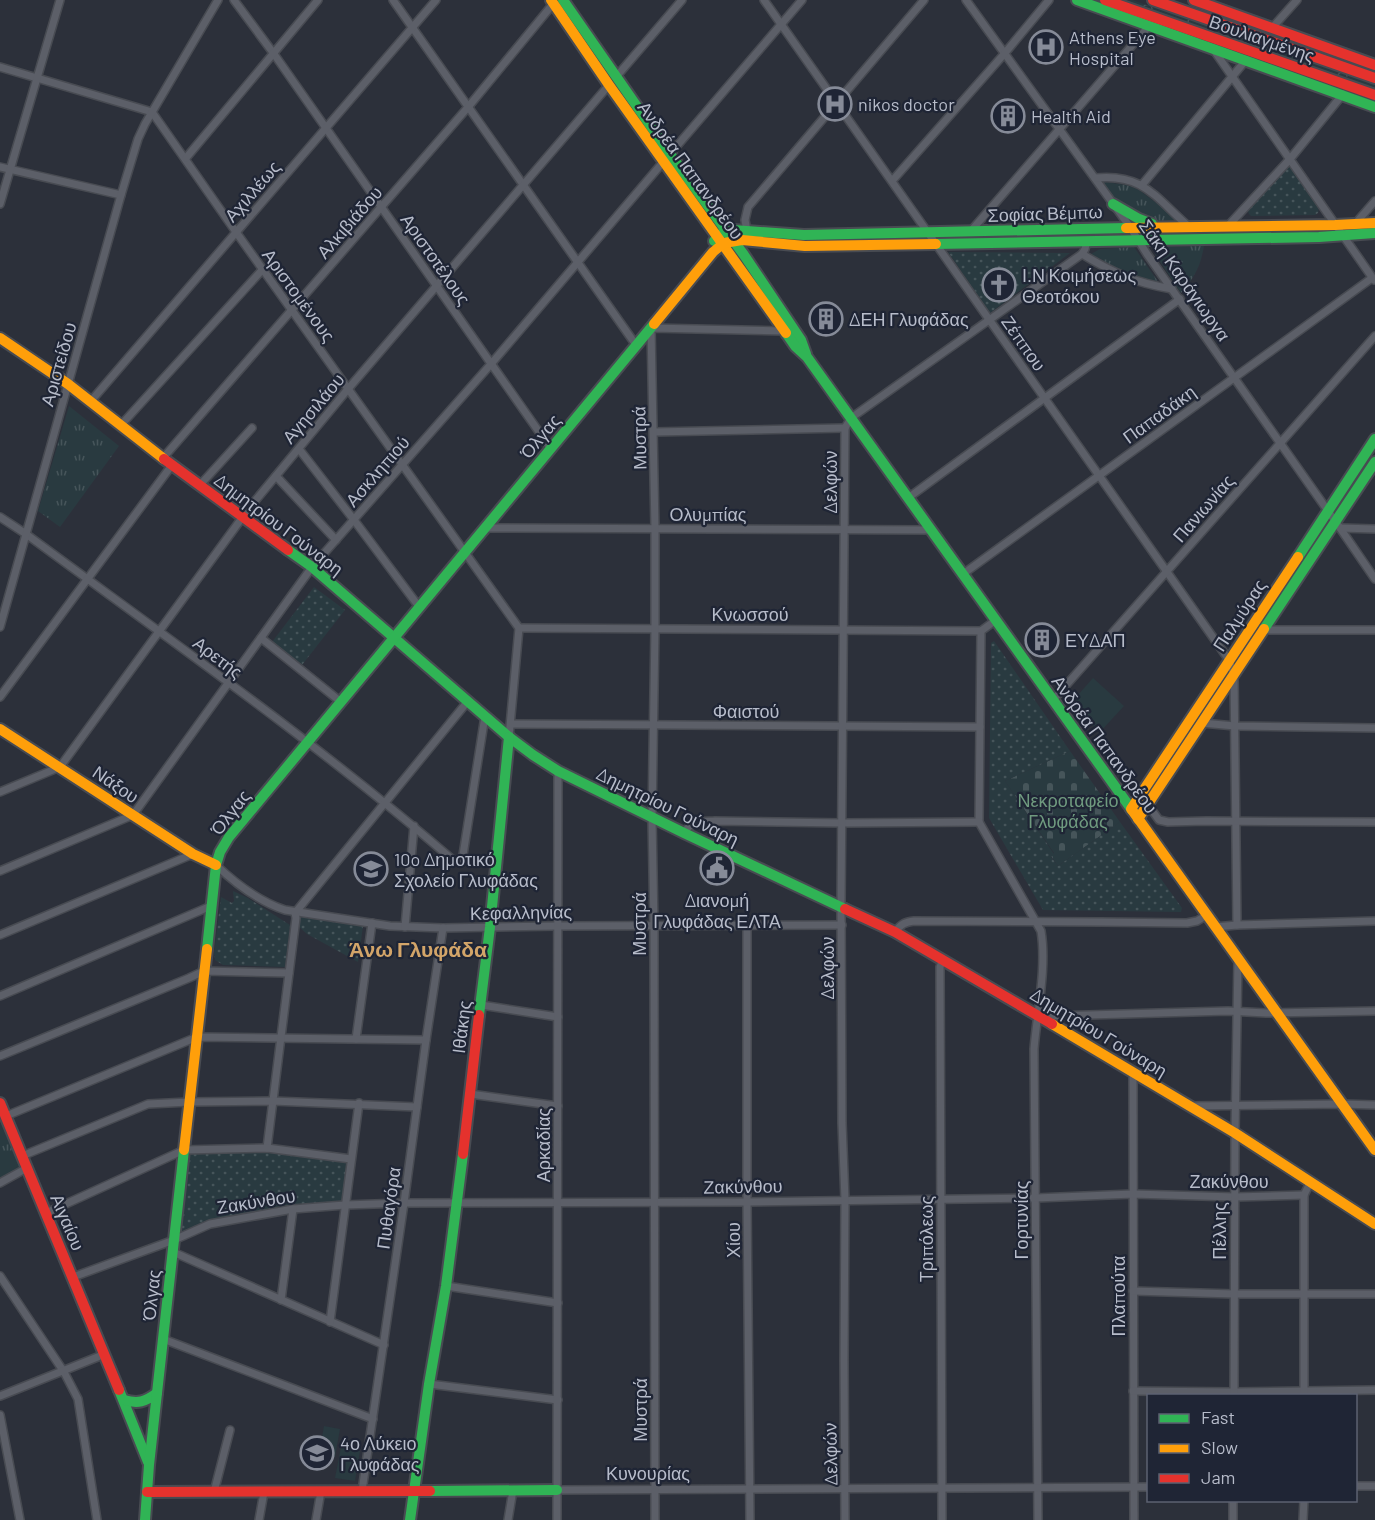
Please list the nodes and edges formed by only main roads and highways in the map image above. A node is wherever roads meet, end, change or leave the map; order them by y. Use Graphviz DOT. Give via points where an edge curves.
graph roads {
  1 [pos="1077,0"];
  2 [pos="1105,0"];
  3 [pos="1153,0"];
  4 [pos="1194,0"];
  5 [pos="556,1"];
  6 [pos="1373,62"];
  7 [pos="1375,78"];
  8 [pos="1375,95"];
  9 [pos="1375,107"];
  10 [pos="1113,204"];
  11 [pos="1375,223"];
  12 [pos="1161,227"];
  13 [pos="1375,233"];
  14 [pos="725,238"];
  15 [pos="0,338"];
  16 [pos="807,357"];
  17 [pos="1375,439"];
  18 [pos="1375,462"];
  19 [pos="395,638"];
  20 [pos="0,729"];
  21 [pos="509,737"];
  22 [pos="1131,809"];
  23 [pos="1138,819"];
  24 [pos="216,865"];
  25 [pos="0,1103"];
  26 [pos="1375,1150"];
  27 [pos="1374,1222"];
  28 [pos="157,1393"];
  29 [pos="124,1400"];
  30 [pos="149,1465"];
  31 [pos="557,1490"];
  32 [pos="415,1491"];
  33 [pos="147,1492"];
  34 [pos="145,1520"];
  35 [pos="410,1520"];
  1 -- 9 [label="main road"];
  2 -- 8 [label="main road, Βουλιαγμένης"];
  3 -- 7 [label="main road, Βουλιαγμένης"];
  4 -- 6 [label="main road"];
  5 -- 14 [label="main road, Ανδρέα Παπανδρέου"];
  10 -- 12 [label="main road"];
  11 -- 12 [label="main road, Σοφίας Βέμπω"];
  12 -- 14 [label="main road, Σοφίας Βέμπω" via="804,235 747,231"];
  13 -- 14 [label="main road, Σοφίας Βέμπω" via="805,246"];
  14 -- 16 [label="main road, Ανδρέα Παπανδρέου" via="784,331"];
  14 -- 16 [label="main road, Ανδρέα Παπανδρέου" via="801,340"];
  14 -- 19 [label="main road, Όλγας" via="705,254 695,274"];
  15 -- 19 [label="main road, Δημητρίου Γούναρη" via="69,384 312,567"];
  16 -- 22 [label="main road, Ανδρέα Παπανδρέου"];
  17 -- 22 [label="main road, Παλμύρας"];
  18 -- 23 [label="main road, Παλμύρας" via="1338,525"];
  19 -- 21 [label="main road, Δημητρίου Γούναρη"];
  19 -- 24 [label="main road, Όλγας" via="229,837"];
  20 -- 24 [label="main road, Νάξου"];
  21 -- 27 [label="main road, Δημητρίου Γούναρη" via="558,771 896,932 1235,1133"];
  21 -- 32 [label="main road, Ιθάκης" via="457,1204"];
  22 -- 23 [label="main road, Ανδρέα Παπανδρέου"];
  23 -- 26 [label="main road, Ανδρέα Παπανδρέου"];
  24 -- 28 [label="main road, Όλγας"];
  25 -- 29 [label="main road, Αιγαίου"];
  28 -- 29 [label="main road" via="138,1404"];
  28 -- 30 [label="main road, Όλγας"];
  29 -- 30 [label="main road, Αιγαίου"];
  30 -- 33 [label="main road, Όλγας"];
  31 -- 32 [label="main road, Κυνουρίας"];
  32 -- 33 [label="main road, Κυνουρίας"];
  32 -- 35 [label="main road, Ιθάκης"];
  33 -- 34 [label="main road, Όλγας"];
}
